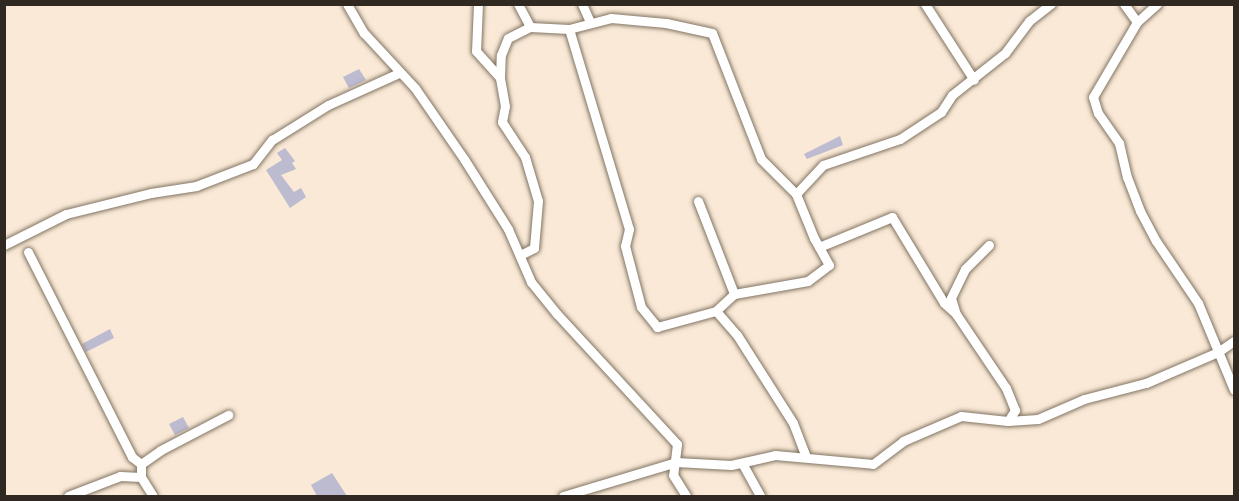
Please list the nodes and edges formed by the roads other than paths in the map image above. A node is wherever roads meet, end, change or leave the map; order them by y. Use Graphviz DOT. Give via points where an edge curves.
graph roads {
  1 [pos="347,4"];
  2 [pos="478,4"];
  3 [pos="518,4"];
  4 [pos="582,4"];
  5 [pos="925,4"];
  6 [pos="1051,4"];
  7 [pos="1124,4"];
  8 [pos="1157,4"];
  9 [pos="590,22"];
  10 [pos="1137,22"];
  11 [pos="530,27"];
  12 [pos="569,29"];
  13 [pos="399,73"];
  14 [pos="500,78"];
  15 [pos="974,80"];
  16 [pos="796,194"];
  17 [pos="698,201"];
  18 [pos="4,245"];
  19 [pos="989,245"];
  20 [pos="819,247"];
  21 [pos="28,252"];
  22 [pos="520,255"];
  23 [pos="734,294"];
  24 [pos="716,311"];
  25 [pos="956,314"];
  26 [pos="1234,341"];
  27 [pos="1218,352"];
  28 [pos="1234,390"];
  29 [pos="228,415"];
  30 [pos="1008,421"];
  31 [pos="806,457"];
  32 [pos="676,462"];
  33 [pos="742,463"];
  34 [pos="141,464"];
  35 [pos="141,477"];
  36 [pos="68,496"];
  37 [pos="153,496"];
  38 [pos="563,496"];
  39 [pos="686,496"];
  40 [pos="760,496"];
  1 -- 13 [label="street" via="364,33"];
  2 -- 14 [label="street" via="476,51"];
  3 -- 11 [label="street"];
  4 -- 9 [label="street"];
  5 -- 15 [label="street"];
  6 -- 15 [label="street" via="1029,21 1005,52"];
  7 -- 10 [label="street"];
  8 -- 10 [label="street"];
  9 -- 12 [label="street"];
  9 -- 16 [label="street" via="611,18 666,23 712,33 761,159"];
  10 -- 27 [label="street" via="1093,98 1098,114 1119,143 1140,211 1198,303"];
  11 -- 12 [label="street"];
  11 -- 14 [label="street" via="508,38 501,55"];
  12 -- 24 [label="street" via="629,228 625,246 641,307 657,327"];
  13 -- 18 [label="street" via="328,105 272,140 253,164 196,186 66,214"];
  13 -- 22 [label="street" via="415,88 465,159"];
  14 -- 22 [label="street" via="506,106 502,122 525,157 538,201 534,248"];
  15 -- 16 [label="street" via="952,95 941,112 900,139 823,165"];
  16 -- 20 [label="street"];
  17 -- 23 [label="street"];
  19 -- 25 [label="street" via="965,268 951,298"];
  20 -- 23 [label="street" via="829,265 808,281"];
  20 -- 25 [label="street" via="892,217 944,303"];
  21 -- 34 [label="street" via="132,457"];
  22 -- 32 [label="street" via="531,282 557,314 678,444"];
  23 -- 24 [label="street"];
  24 -- 31 [label="street" via="737,335 793,423"];
  25 -- 30 [label="street" via="1006,388 1016,410"];
  26 -- 27 [label="street"];
  27 -- 28 [label="street"];
  27 -- 30 [label="street" via="1146,383 1083,399 1038,419"];
  29 -- 34 [label="street" via="175,441"];
  30 -- 31 [label="street" via="962,416 903,441 873,464"];
  31 -- 33 [label="street" via="775,455"];
  32 -- 33 [label="street"];
  32 -- 38 [label="street"];
  32 -- 39 [label="street" via="673,475"];
  33 -- 40 [label="street"];
  34 -- 35 [label="street"];
  35 -- 36 [label="street" via="120,476"];
  35 -- 37 [label="street"];
}
